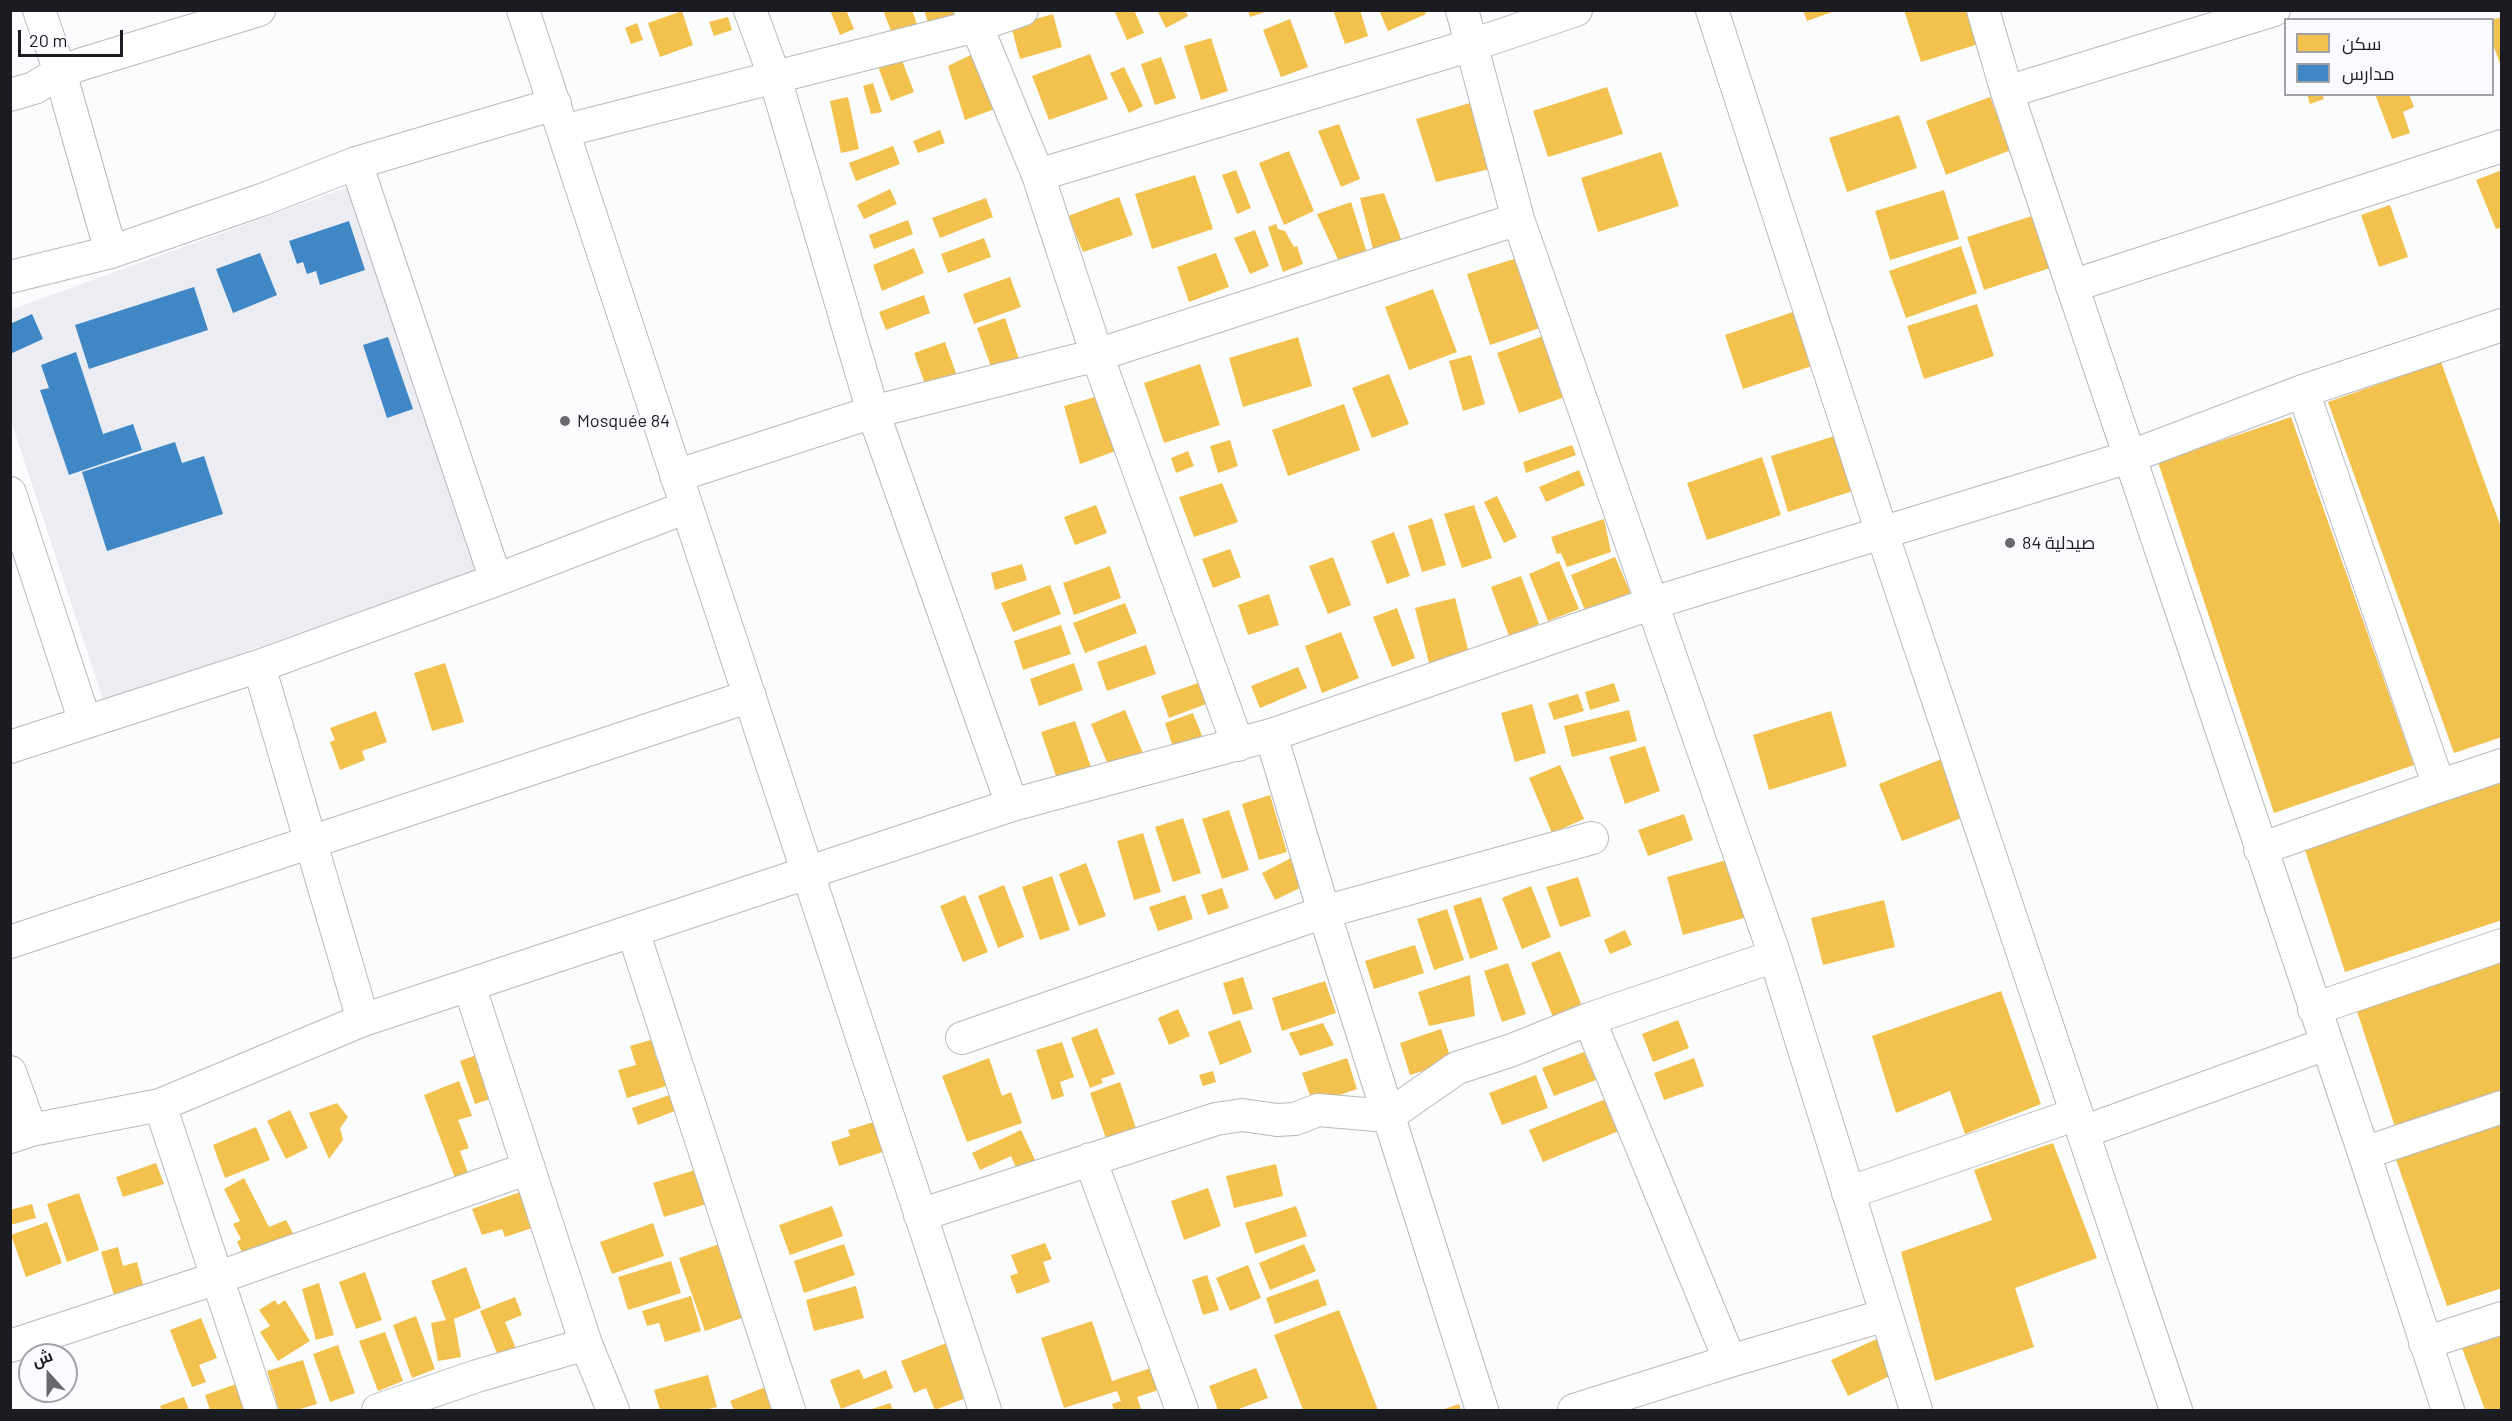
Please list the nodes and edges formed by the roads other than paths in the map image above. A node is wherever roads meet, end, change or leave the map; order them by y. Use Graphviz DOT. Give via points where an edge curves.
graph roads {
  1 [pos="39,10"];
  2 [pos="259,10"];
  3 [pos="523,10"];
  4 [pos="750,10"];
  5 [pos="1022,10"];
  6 [pos="1462,10"];
  7 [pos="1576,10"];
  8 [pos="1712,10"];
  9 [pos="1983,10"];
  10 [pos="2274,10"];
  11 [pos="2235,16"];
  12 [pos="973,18"];
  13 [pos="1472,45"];
  14 [pos="60,72"];
  15 [pos="776,78"];
  16 [pos="2007,92"];
  17 [pos="10,96"];
  18 [pos="559,118"];
  19 [pos="2502,146"];
  20 [pos="356,163"];
  21 [pos="1038,175"];
  22 [pos="1518,219"];
  23 [pos="111,252"];
  24 [pos="10,277"];
  25 [pos="2072,286"];
  26 [pos="2502,325"];
  27 [pos="1097,355"];
  28 [pos="2303,391"];
  29 [pos="873,412"];
  30 [pos="2129,457"];
  31 [pos="676,476"];
  32 [pos="10,493"];
  33 [pos="687,507"];
  34 [pos="1882,533"];
  35 [pos="496,580"];
  36 [pos="1653,603"];
  37 [pos="259,666"];
  38 [pos="750,696"];
  39 [pos="85,722"];
  40 [pos="1271,735"];
  41 [pos="1238,745"];
  42 [pos="10,747"];
  43 [pos="2502,765"];
  44 [pos="2439,786"];
  45 [pos="1012,805"];
  46 [pos="1592,838"];
  47 [pos="312,842"];
  48 [pos="2260,849"];
  49 [pos="808,873"];
  50 [pos="1324,912"];
  51 [pos="633,931"];
  52 [pos="10,942"];
  53 [pos="2502,945"];
  54 [pos="1775,956"];
  55 [pos="469,985"];
  56 [pos="2314,1009"];
  57 [pos="1589,1019"];
  58 [pos="363,1020"];
  59 [pos="962,1038"];
  60 [pos="2326,1044"];
  61 [pos="10,1072"];
  62 [pos="160,1105"];
  63 [pos="2502,1107"];
  64 [pos="1388,1116"];
  65 [pos="2080,1123"];
  66 [pos="21,1134"];
  67 [pos="2364,1153"];
  68 [pos="1090,1159"];
  69 [pos="529,1168"];
  70 [pos="1848,1193"];
  71 [pos="920,1215"];
  72 [pos="217,1278"];
  73 [pos="1886,1315"];
  74 [pos="2502,1318"];
  75 [pos="2425,1343"];
  76 [pos="586,1344"];
  77 [pos="10,1346"];
  78 [pos="1730,1360"];
  79 [pos="427,1403"];
  80 [pos="261,1410"];
  81 [pos="378,1410"];
  82 [pos="613,1410"];
  83 [pos="789,1410"];
  84 [pos="985,1410"];
  85 [pos="1182,1410"];
  86 [pos="1482,1410"];
  87 [pos="1574,1410"];
  88 [pos="1916,1410"];
  89 [pos="2176,1410"];
  90 [pos="2448,1410"];
  1 -- 14 [label="street"];
  2 -- 14 [label="street"];
  3 -- 18 [label="street"];
  4 -- 15 [label="street"];
  5 -- 12 [label="street"];
  6 -- 13 [label="street"];
  7 -- 13 [label="street"];
  8 -- 34 [label="street"];
  9 -- 16 [label="street"];
  10 -- 11 [label="street"];
  11 -- 16 [label="street"];
  12 -- 15 [label="street"];
  12 -- 21 [label="street"];
  13 -- 21 [label="street"];
  13 -- 22 [label="street"];
  14 -- 17 [label="street"];
  14 -- 23 [label="street"];
  15 -- 18 [label="street"];
  15 -- 29 [label="street"];
  16 -- 25 [label="street"];
  18 -- 20 [label="street"];
  18 -- 31 [label="street"];
  19 -- 25 [label="street"];
  20 -- 23 [label="street"];
  20 -- 35 [label="street"];
  21 -- 27 [label="street"];
  22 -- 27 [label="street"];
  22 -- 36 [label="street"];
  23 -- 24 [label="street"];
  25 -- 30 [label="street"];
  26 -- 28 [label="street"];
  27 -- 29 [label="street"];
  27 -- 41 [label="street"];
  28 -- 30 [label="street"];
  28 -- 44 [label="street"];
  29 -- 31 [label="street"];
  29 -- 45 [label="street"];
  30 -- 34 [label="street"];
  30 -- 48 [label="street"];
  31 -- 33 [label="street"];
  32 -- 39 [label="street"];
  33 -- 35 [label="street"];
  33 -- 38 [label="street"];
  34 -- 36 [label="street"];
  34 -- 65 [label="street"];
  35 -- 37 [label="street"];
  36 -- 40 [label="street"];
  36 -- 54 [label="street"];
  37 -- 39 [label="street"];
  37 -- 47 [label="street"];
  38 -- 47 [label="street"];
  38 -- 49 [label="street"];
  39 -- 42 [label="street"];
  40 -- 41 [label="street"];
  40 -- 50 [label="street"];
  41 -- 45 [label="street"];
  43 -- 44 [label="street"];
  44 -- 48 [label="street"];
  45 -- 49 [label="street"];
  46 -- 50 [label="street"];
  47 -- 52 [label="street"];
  47 -- 58 [label="street"];
  48 -- 56 [label="street"];
  49 -- 51 [label="street"];
  49 -- 71 [label="street"];
  50 -- 59 [label="street"];
  50 -- 64 [label="street"];
  51 -- 55 [label="street"];
  51 -- 83 [label="street"];
  53 -- 56 [label="street"];
  54 -- 57 [label="street"];
  54 -- 70 [label="street"];
  55 -- 58 [label="street"];
  55 -- 69 [label="street"];
  56 -- 60 [label="street"];
  57 -- 64 [label="street" via="1457,1068"];
  57 -- 78 [label="street"];
  58 -- 62 [label="street"];
  60 -- 65 [label="street"];
  60 -- 67 [label="street"];
  61 -- 66 [label="street"];
  62 -- 66 [label="street"];
  62 -- 72 [label="street"];
  63 -- 67 [label="street"];
  64 -- 68 [label="street" via="1318,1110 1295,1119 1242,1115 1216,1119"];
  64 -- 86 [label="street"];
  65 -- 70 [label="street"];
  65 -- 89 [label="street"];
  67 -- 75 [label="street"];
  68 -- 71 [label="street"];
  68 -- 85 [label="street"];
  69 -- 72 [label="street"];
  69 -- 76 [label="street"];
  70 -- 73 [label="street"];
  71 -- 84 [label="street"];
  72 -- 77 [label="street"];
  72 -- 80 [label="street"];
  73 -- 78 [label="street"];
  73 -- 88 [label="street"];
  74 -- 75 [label="street"];
  75 -- 90 [label="street"];
  76 -- 79 [label="street" via="477,1376"];
  76 -- 82 [label="street"];
  78 -- 87 [label="street"];
  79 -- 81 [label="street"];
}
